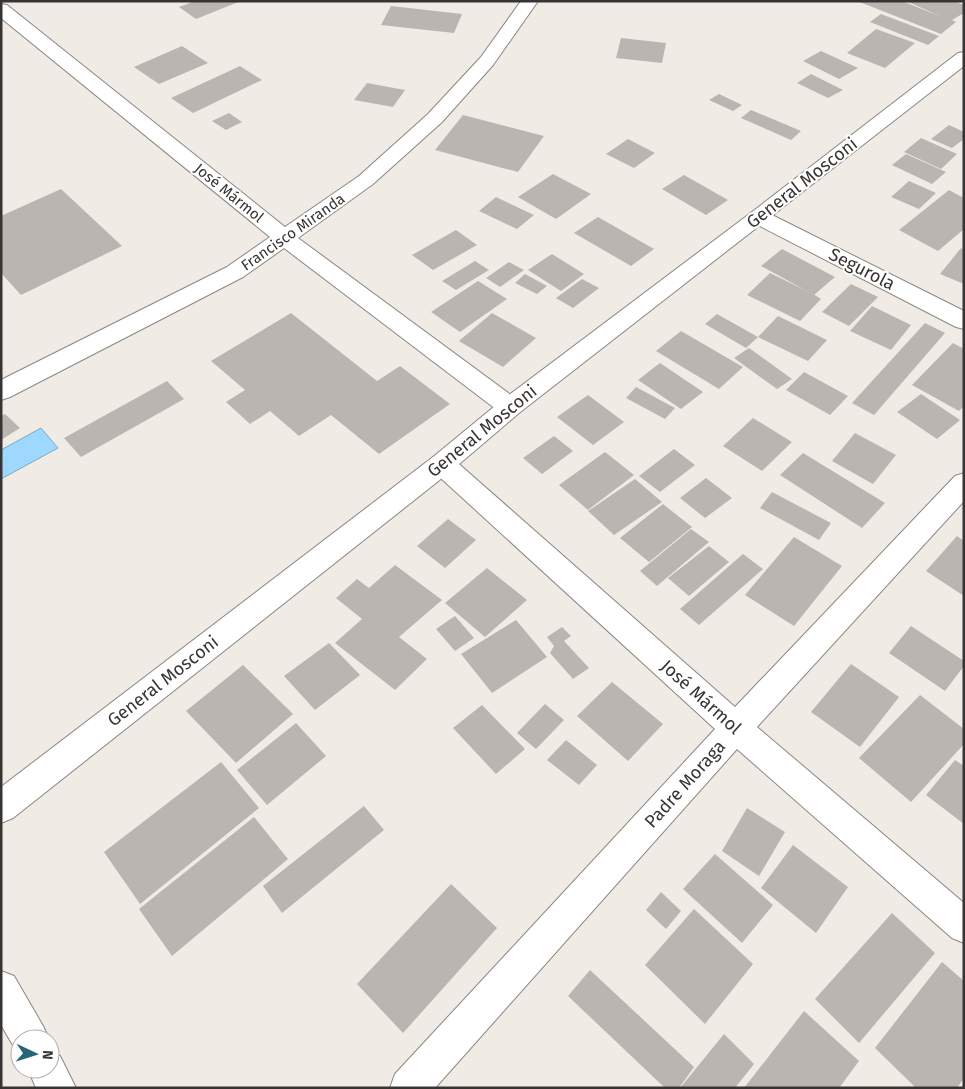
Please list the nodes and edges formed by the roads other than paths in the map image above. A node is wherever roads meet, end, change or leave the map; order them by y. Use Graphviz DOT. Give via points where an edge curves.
graph roads {
  1 [pos="530,1"];
  2 [pos="1,9"];
  3 [pos="964,57"];
  4 [pos="759,217"];
  5 [pos="285,238"];
  6 [pos="964,321"];
  7 [pos="1,391"];
  8 [pos="510,407"];
  9 [pos="442,464"];
  10 [pos="964,483"];
  11 [pos="736,728"];
  12 [pos="1,807"];
  13 [pos="964,926"];
  14 [pos="1,989"];
  15 [pos="24,1029"];
  16 [pos="409,1088"];
  1 -- 5 [label="street, Francisco Miranda" via="487,61 434,118 366,180"];
  2 -- 5 [label="street, José Mármol"];
  3 -- 4 [label="street, General Mosconi"];
  4 -- 6 [label="street, Segurola"];
  4 -- 8 [label="street, General Mosconi"];
  5 -- 7 [label="street, Francisco Miranda" via="235,272"];
  5 -- 8 [label="street, José Mármol"];
  8 -- 9 [label="street, General Mosconi"];
  9 -- 11 [label="street, José Mármol"];
  9 -- 12 [label="street, General Mosconi"];
  10 -- 11 [label="street, Padre Moraga"];
  11 -- 13 [label="street, José Mármol"];
  11 -- 16 [label="street, Padre Moraga"];
  14 -- 15 [label="street"];
}
